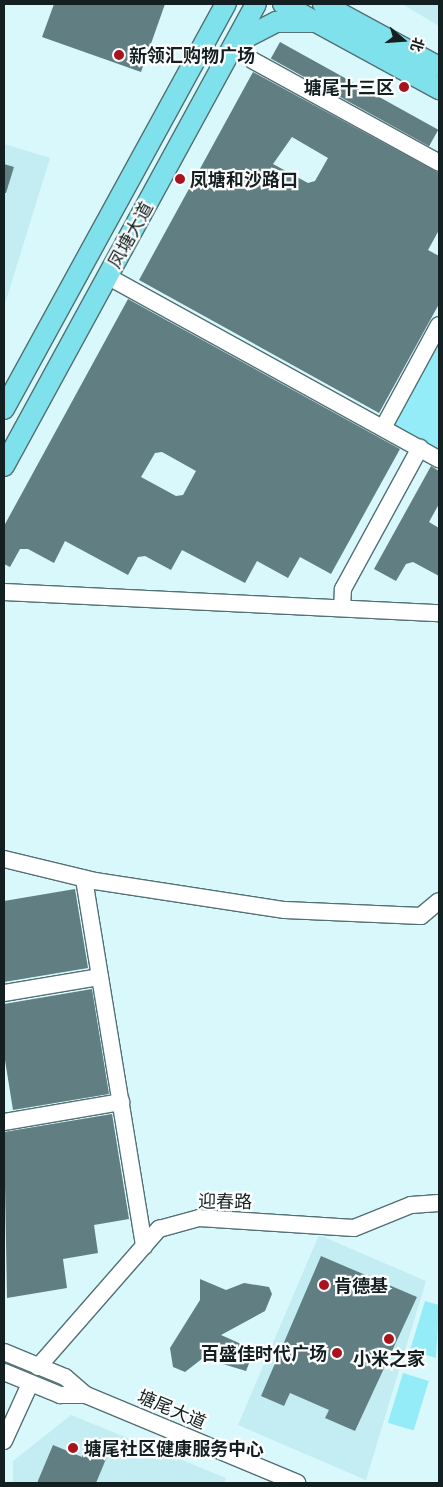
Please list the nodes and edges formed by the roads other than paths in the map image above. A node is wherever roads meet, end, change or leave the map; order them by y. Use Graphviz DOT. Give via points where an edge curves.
graph roads {
  1 [pos="226,4"];
  2 [pos="256,4"];
  3 [pos="283,4"];
  4 [pos="324,9"];
  5 [pos="230,50"];
  6 [pos="252,60"];
  7 [pos="439,67"];
  8 [pos="439,89"];
  9 [pos="439,163"];
  10 [pos="108,276"];
  11 [pos="439,325"];
  12 [pos="4,409"];
  13 [pos="383,428"];
  14 [pos="420,448"];
  15 [pos="439,459"];
  16 [pos="4,466"];
  17 [pos="4,592"];
  18 [pos="342,608"];
  19 [pos="439,613"];
  20 [pos="4,859"];
  21 [pos="84,879"];
  22 [pos="439,901"];
  23 [pos="100,977"];
  24 [pos="4,993"];
  25 [pos="121,1102"];
  26 [pos="4,1122"];
  27 [pos="439,1203"];
  28 [pos="144,1246"];
  29 [pos="4,1352"];
  30 [pos="38,1367"];
  31 [pos="4,1372"];
  32 [pos="30,1384"];
  33 [pos="86,1394"];
  34 [pos="4,1441"];
  35 [pos="297,1483"];
  1 -- 12 [label="main road, 凤塘大道"];
  2 -- 5 [label="main road, 凤塘大道"];
  3 -- 4 [label="main road"];
  4 -- 5 [label="main road" via="261,26"];
  4 -- 7 [label="main road"];
  4 -- 8 [label="main road"];
  5 -- 10 [label="main road, 凤塘大道"];
  6 -- 9 [label="street"];
  10 -- 13 [label="street"];
  10 -- 16 [label="main road, 凤塘大道"];
  11 -- 13 [label="street"];
  13 -- 14 [label="street"];
  14 -- 15 [label="street"];
  14 -- 18 [label="street" via="343,589"];
  17 -- 18 [label="street"];
  18 -- 19 [label="street"];
  20 -- 21 [label="street"];
  21 -- 22 [label="street" via="285,910 421,916"];
  21 -- 23 [label="street"];
  23 -- 24 [label="street"];
  23 -- 25 [label="street"];
  25 -- 26 [label="street"];
  25 -- 28 [label="street"];
  27 -- 28 [label="street, 迎春路" via="411,1205 354,1228 199,1218 160,1229"];
  28 -- 30 [label="street, 迎春路"];
  29 -- 30 [label="street, 塘尾大道"];
  30 -- 33 [label="street, 塘尾大道" via="65,1377"];
  31 -- 32 [label="street, 塘尾大道"];
  32 -- 33 [label="street, 塘尾大道" via="60,1395"];
  32 -- 34 [label="street"];
  33 -- 35 [label="street, 塘尾大道"];
}
